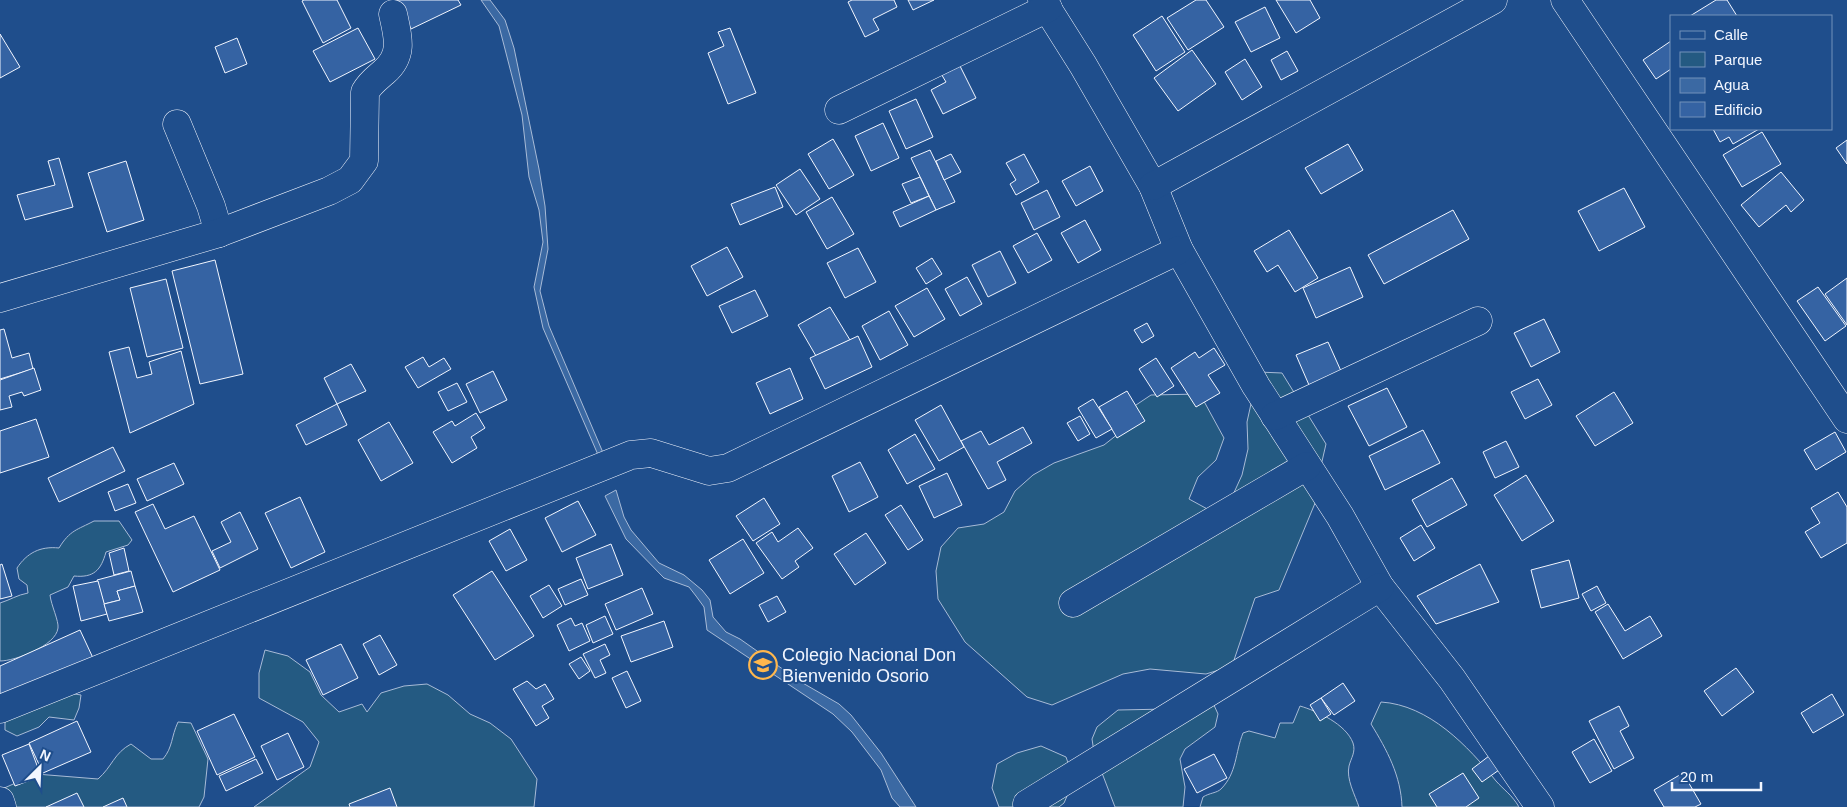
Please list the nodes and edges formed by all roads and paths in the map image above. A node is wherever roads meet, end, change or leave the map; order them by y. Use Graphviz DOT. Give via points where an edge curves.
graph roads {
  1 [pos="1493,0"];
  2 [pos="1564,0"];
  3 [pos="1045,4"];
  4 [pos="393,14"];
  5 [pos="839,110"];
  6 [pos="177,124"];
  7 [pos="1153,186"];
  8 [pos="219,233"];
  9 [pos="1179,250"];
  10 [pos="0,298"];
  11 [pos="1478,321"];
  12 [pos="1275,416"];
  13 [pos="1847,419"];
  14 [pos="1307,466"];
  15 [pos="1380,587"];
  16 [pos="1072,603"];
  17 [pos="0,709"];
  18 [pos="0,801"];
  19 [pos="1027,804"];
  20 [pos="2,807"];
  21 [pos="1540,807"];
  1 -- 7 [label="street"];
  2 -- 13 [label="street"];
  3 -- 5 [label="street"];
  3 -- 7 [label="street"];
  4 -- 8 [label="street" via="398,54 394,64 369,84 365,92 364,161 350,180"];
  6 -- 8 [label="street"];
  7 -- 9 [label="street"];
  8 -- 10 [label="street"];
  9 -- 12 [label="street"];
  9 -- 17 [label="street" via="728,468 709,471 651,453 631,455"];
  11 -- 12 [label="street"];
  12 -- 14 [label="street"];
  14 -- 15 [label="street"];
  14 -- 16 [label="street"];
  15 -- 19 [label="street"];
  15 -- 21 [label="street" via="1452,679"];
  18 -- 20 [label="street"];
}
